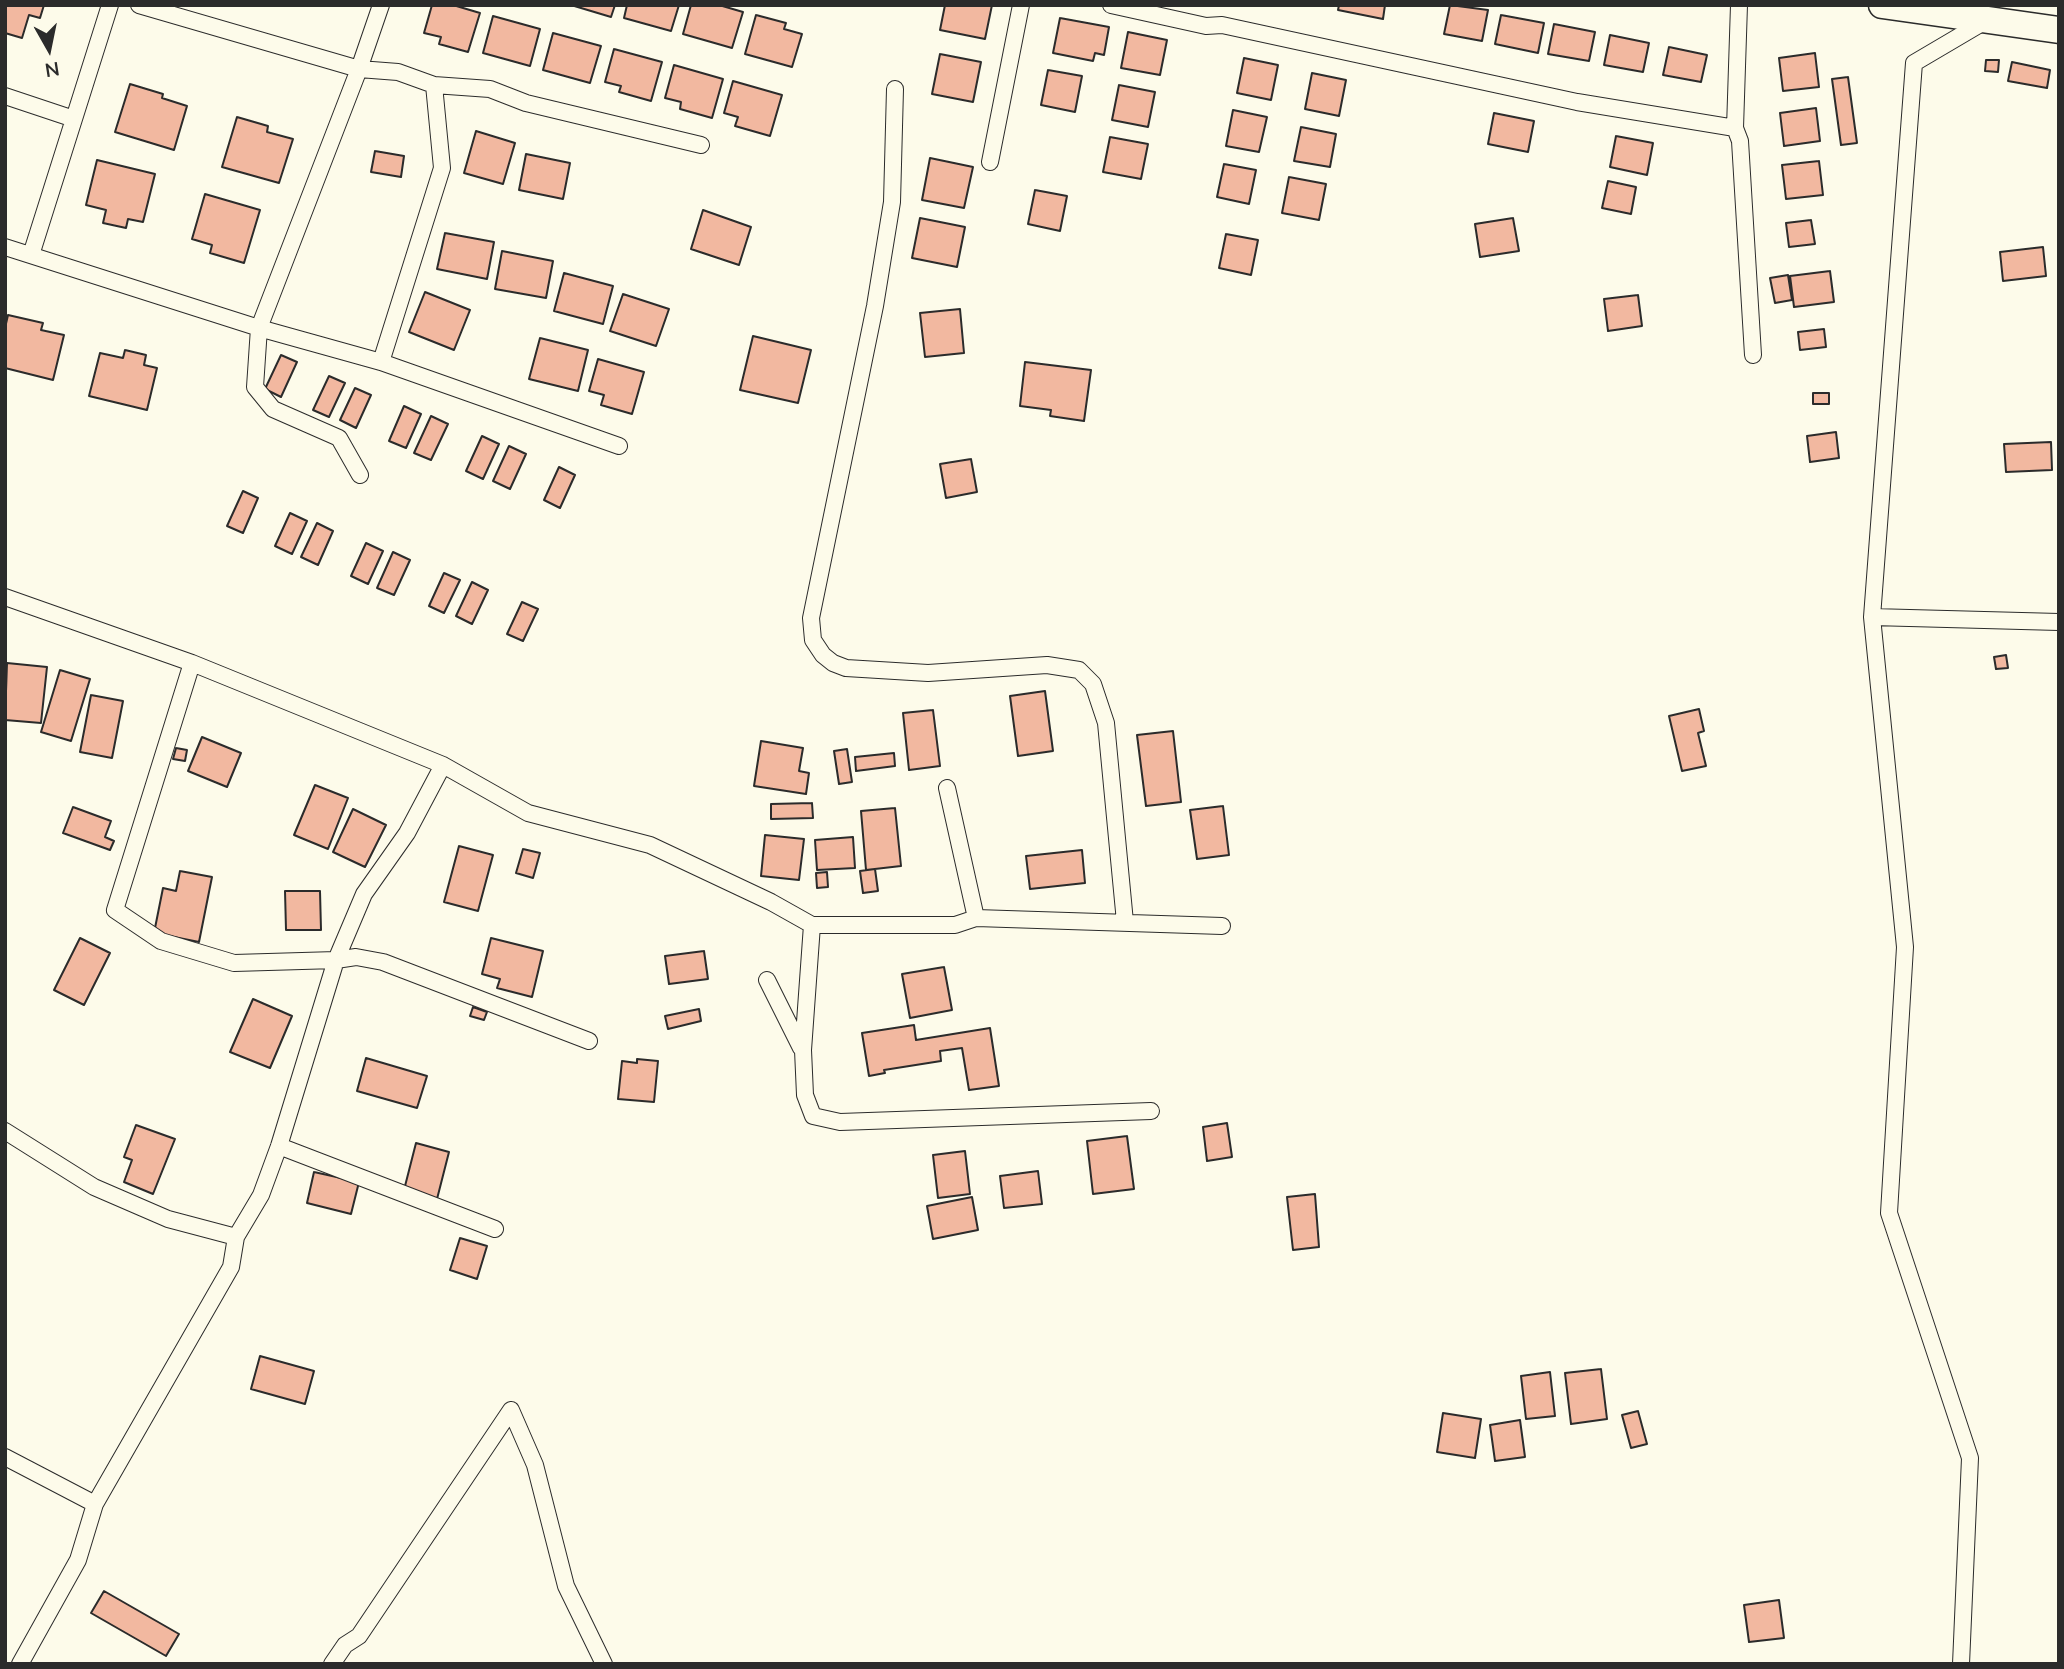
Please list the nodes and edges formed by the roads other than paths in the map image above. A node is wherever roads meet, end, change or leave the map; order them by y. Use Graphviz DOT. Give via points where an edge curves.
graph roads {
  1 [pos="110,5"];
  2 [pos="139,5"];
  3 [pos="381,5"];
  4 [pos="1021,5"];
  5 [pos="1111,5"];
  6 [pos="1739,5"];
  7 [pos="1882,5"];
  8 [pos="1987,20"];
  9 [pos="2059,30"];
  10 [pos="359,69"];
  11 [pos="434,86"];
  12 [pos="895,89"];
  13 [pos="5,96"];
  14 [pos="74,118"];
  15 [pos="1735,128"];
  16 [pos="702,145"];
  17 [pos="990,162"];
  18 [pos="5,247"];
  19 [pos="31,255"];
  20 [pos="259,328"];
  21 [pos="1753,355"];
  22 [pos="381,362"];
  23 [pos="619,446"];
  24 [pos="360,475"];
  25 [pos="5,597"];
  26 [pos="1872,617"];
  27 [pos="2059,622"];
  28 [pos="192,663"];
  29 [pos="443,765"];
  30 [pos="947,788"];
  31 [pos="976,918"];
  32 [pos="1125,922"];
  33 [pos="812,925"];
  34 [pos="1222,926"];
  35 [pos="336,960"];
  36 [pos="767,980"];
  37 [pos="589,1041"];
  38 [pos="803,1050"];
  39 [pos="1151,1111"];
  40 [pos="5,1131"];
  41 [pos="279,1146"];
  42 [pos="495,1229"];
  43 [pos="236,1237"];
  44 [pos="5,1457"];
  45 [pos="95,1504"];
  46 [pos="20,1664"];
  47 [pos="331,1664"];
  48 [pos="604,1664"];
  49 [pos="1961,1664"];
  1 -- 14 [label="street"];
  2 -- 10 [label="street"];
  3 -- 10 [label="street"];
  4 -- 17 [label="street"];
  5 -- 15 [label="street" via="1577,103"];
  6 -- 15 [label="street"];
  7 -- 8 [label="main road"];
  8 -- 9 [label="main road"];
  8 -- 26 [label="street" via="1914,63"];
  10 -- 11 [label="street" via="398,72"];
  10 -- 20 [label="street"];
  11 -- 16 [label="street" via="490,89 526,103"];
  11 -- 22 [label="street" via="442,168"];
  12 -- 32 [label="street" via="892,202 811,618 813,640 823,655 846,668 928,673 1047,665 1079,670 1093,684 1106,723"];
  13 -- 14 [label="street"];
  14 -- 19 [label="street"];
  15 -- 21 [label="street" via="1740,141"];
  18 -- 19 [label="street"];
  19 -- 20 [label="street"];
  20 -- 22 [label="street"];
  20 -- 24 [label="street" via="255,387 273,410 339,438"];
  22 -- 23 [label="street"];
  25 -- 28 [label="street"];
  26 -- 27 [label="street"];
  26 -- 49 [label="street" via="1905,947 1889,1213 1970,1458"];
  28 -- 29 [label="street"];
  28 -- 35 [label="street" via="115,910 161,941 234,963"];
  29 -- 33 [label="street" via="528,813 650,845"];
  29 -- 35 [label="street" via="407,833 365,894"];
  30 -- 31 [label="street"];
  31 -- 32 [label="street"];
  31 -- 33 [label="street" via="955,925"];
  32 -- 34 [label="street"];
  33 -- 38 [label="street"];
  35 -- 37 [label="street" via="356,957 383,962"];
  35 -- 41 [label="street"];
  36 -- 38 [label="street"];
  38 -- 39 [label="street" via="805,1095 813,1116 840,1122"];
  40 -- 43 [label="street" via="94,1187 168,1219"];
  41 -- 42 [label="street"];
  41 -- 43 [label="street" via="261,1195"];
  43 -- 45 [label="street" via="231,1267"];
  44 -- 45 [label="street"];
  45 -- 46 [label="street" via="78,1560"];
  47 -- 48 [label="street" via="345,1645 359,1636 511,1410 535,1465 566,1586"];
}
